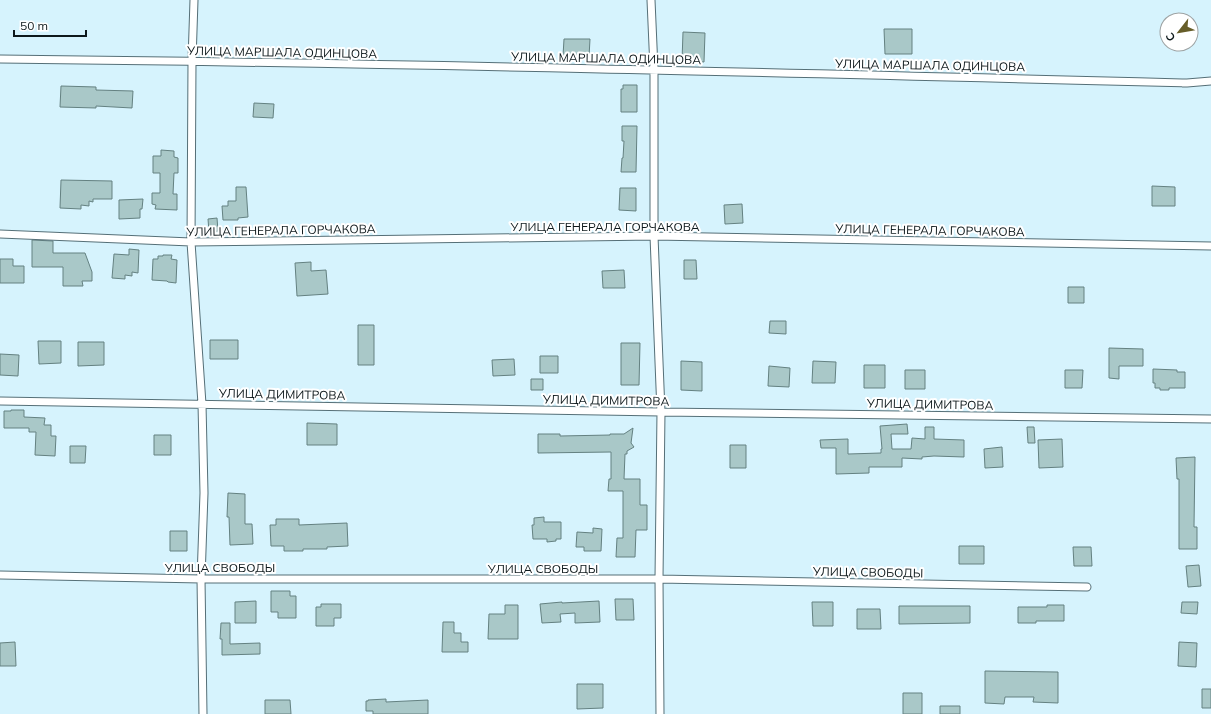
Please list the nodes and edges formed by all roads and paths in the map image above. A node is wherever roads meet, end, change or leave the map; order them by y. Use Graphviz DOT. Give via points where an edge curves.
graph roads {
  1 [pos="194,0"];
  2 [pos="651,0"];
  3 [pos="0,59"];
  4 [pos="192,61"];
  5 [pos="654,69"];
  6 [pos="1211,81"];
  7 [pos="0,234"];
  8 [pos="654,236"];
  9 [pos="191,242"];
  10 [pos="1211,246"];
  11 [pos="0,401"];
  12 [pos="202,404"];
  13 [pos="661,412"];
  14 [pos="1211,419"];
  15 [pos="0,575"];
  16 [pos="201,579"];
  17 [pos="659,579"];
  18 [pos="1087,587"];
  19 [pos="203,714"];
  20 [pos="660,714"];
  1 -- 4 [label="street"];
  2 -- 5 [label="street"];
  3 -- 4 [label="street, УЛИЦА МАРШАЛА ОДИНЦОВА"];
  4 -- 5 [label="street, УЛИЦА МАРШАЛА ОДИНЦОВА"];
  4 -- 9 [label="street"];
  5 -- 6 [label="street, УЛИЦА МАРШАЛА ОДИНЦОВА" via="1187,83"];
  5 -- 8 [label="street"];
  7 -- 9 [label="street, УЛИЦА ГЕНЕРАЛА ГОРЧАКОВА"];
  8 -- 9 [label="street, УЛИЦА ГЕНЕРАЛА ГОРЧАКОВА"];
  8 -- 10 [label="street, УЛИЦА ГЕНЕРАЛА ГОРЧАКОВА"];
  8 -- 13 [label="street"];
  9 -- 12 [label="street"];
  11 -- 12 [label="street, УЛИЦА ДИМИТРОВА"];
  12 -- 13 [label="street, УЛИЦА ДИМИТРОВА"];
  12 -- 16 [label="street" via="204,493"];
  13 -- 14 [label="street, УЛИЦА ДИМИТРОВА"];
  13 -- 17 [label="street"];
  15 -- 16 [label="street, УЛИЦА СВОБОДЫ"];
  16 -- 17 [label="street, УЛИЦА СВОБОДЫ"];
  16 -- 19 [label="street"];
  17 -- 18 [label="street, УЛИЦА СВОБОДЫ"];
  17 -- 20 [label="street"];
}
